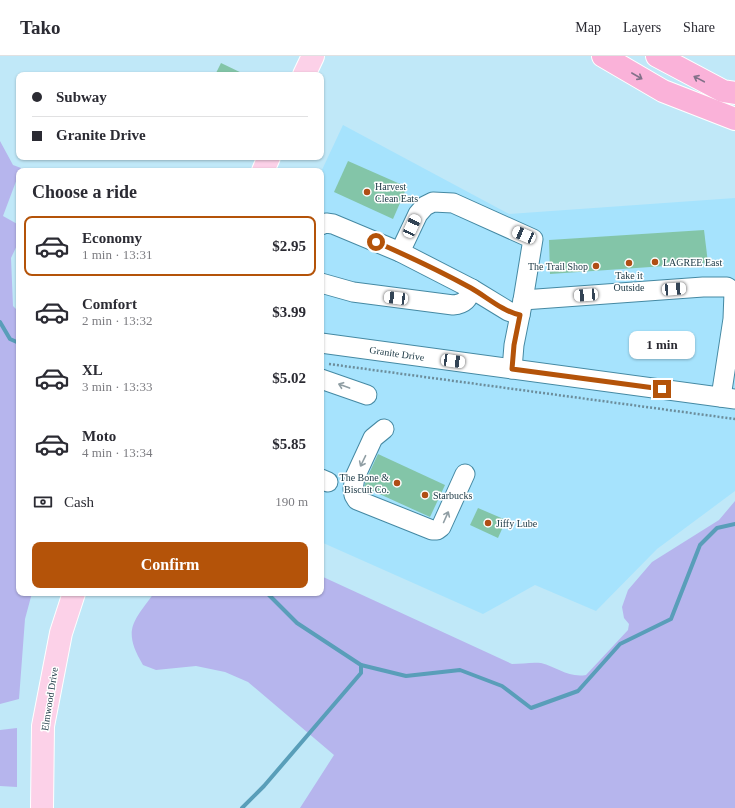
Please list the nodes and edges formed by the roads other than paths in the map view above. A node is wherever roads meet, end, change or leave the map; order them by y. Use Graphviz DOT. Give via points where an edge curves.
graph roads {
  1 [pos="312,56"];
  2 [pos="603,56"];
  3 [pos="657,56"];
  4 [pos="305,72"];
  5 [pos="735,93"];
  6 [pos="735,118"];
  7 [pos="324,224"];
  8 [pos="400,252"];
  9 [pos="324,284"];
  10 [pos="472,289"];
  11 [pos="522,307"];
  12 [pos="324,343"];
  13 [pos="512,369"];
  14 [pos="325,371"];
  15 [pos="367,395"];
  16 [pos="728,398"];
  17 [pos="384,429"];
  18 [pos="465,474"];
  19 [pos="73,596"];
  20 [pos="42,808"];
  1 -- 4 [label="main road"];
  2 -- 6 [label="highway, one-way" via="663,91"];
  5 -- 3 [label="highway, one-way" via="723,91"];
  7 -- 8 [label="street" via="333,224"];
  8 -- 10 [label="street"];
  8 -- 11 [label="street" via="418,214 433,202 453,203 533,239"];
  9 -- 10 [label="street" via="353,292 453,305 460,305 466,301"];
  10 -- 11 [label="street" via="508,311"];
  11 -- 13 [label="street"];
  11 -- 16 [label="street" via="704,287 727,287 734,292"];
  12 -- 13 [label="street, Granite Drive"];
  13 -- 16 [label="street, Granite Drive"];
  15 -- 14 [label="street, one-way"];
  17 -- 18 [label="street, one-way" via="373,438 355,477 354,495 357,500 437,530 441,527"];
  19 -- 20 [label="main road, Elmwood Drive" via="61,633 43,726"];
}
